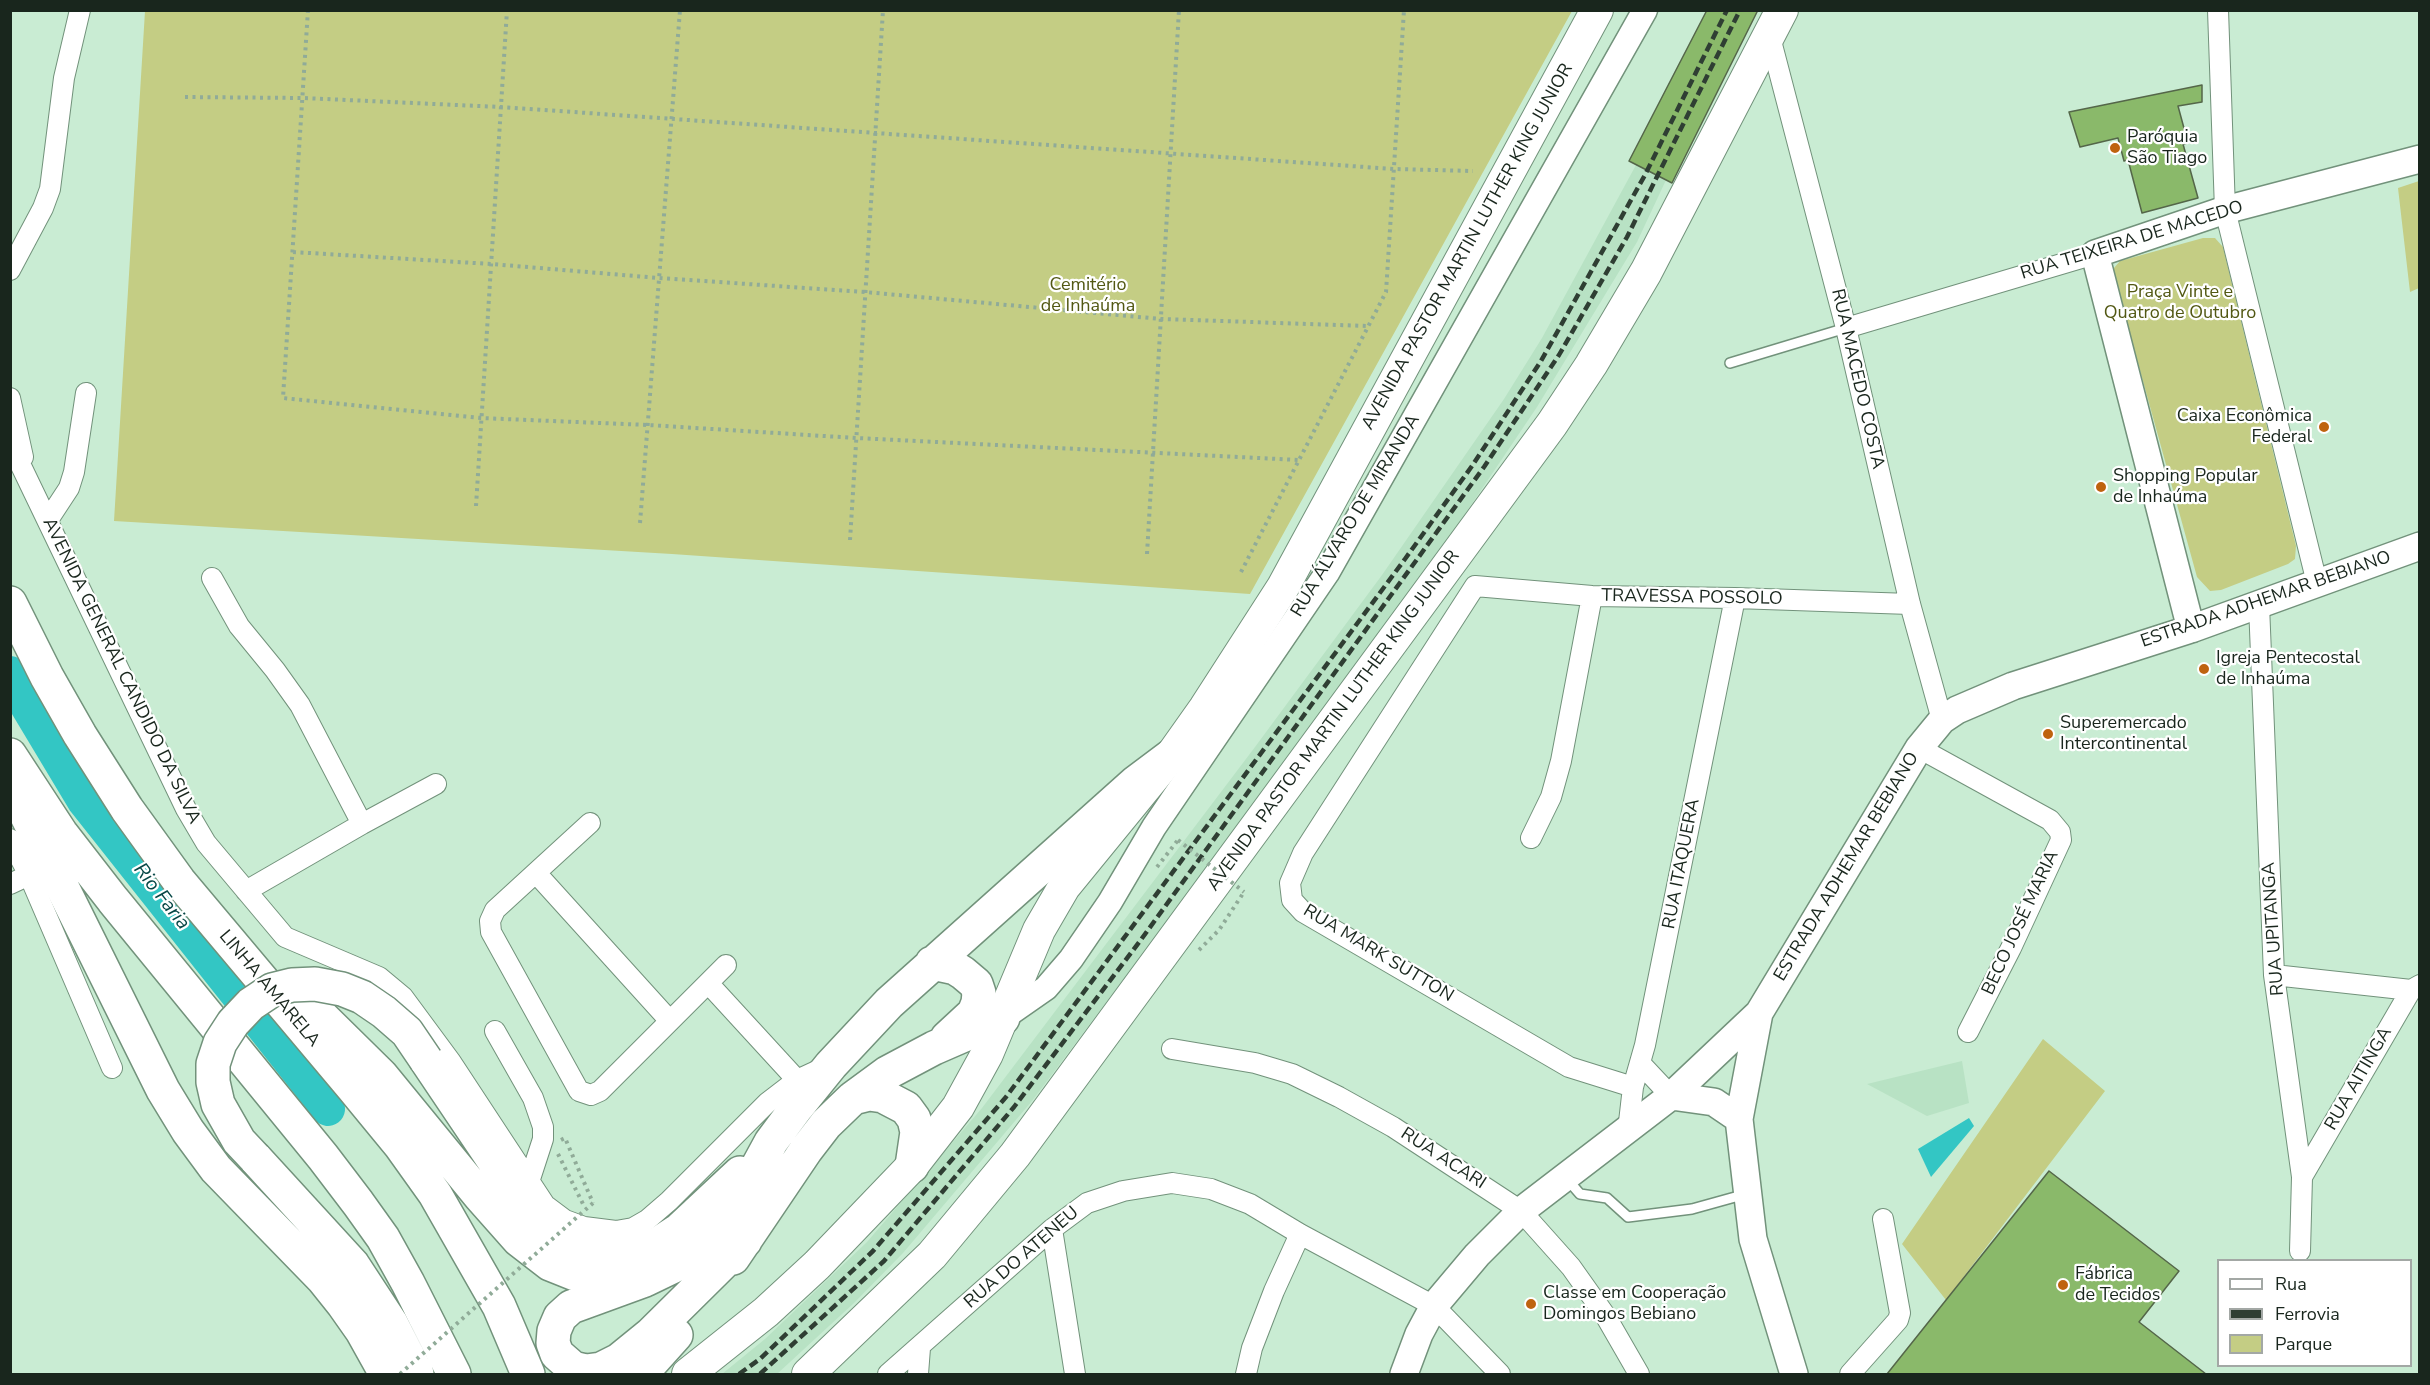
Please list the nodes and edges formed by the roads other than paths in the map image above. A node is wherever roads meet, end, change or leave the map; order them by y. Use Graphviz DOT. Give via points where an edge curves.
graph roads {
  1 [pos="80,10"];
  2 [pos="1597,10"];
  3 [pos="1645,10"];
  4 [pos="2218,10"];
  5 [pos="1776,24"];
  6 [pos="2420,159"];
  7 [pos="2225,210"];
  8 [pos="2095,254"];
  9 [pos="10,270"];
  10 [pos="1846,328"];
  11 [pos="1730,363"];
  12 [pos="86,393"];
  13 [pos="10,398"];
  14 [pos="10,443"];
  15 [pos="27,477"];
  16 [pos="48,520"];
  17 [pos="2420,546"];
  18 [pos="212,578"];
  19 [pos="2317,583"];
  20 [pos="1475,586"];
  21 [pos="1592,596"];
  22 [pos="1736,598"];
  23 [pos="10,603"];
  24 [pos="1910,604"];
  25 [pos="2259,605"];
  26 [pos="2191,629"];
  27 [pos="1942,720"];
  28 [pos="1919,748"];
  29 [pos="10,755"];
  30 [pos="1171,756"];
  31 [pos="10,784"];
  32 [pos="436,784"];
  33 [pos="590,823"];
  34 [pos="362,824"];
  35 [pos="1531,838"];
  36 [pos="10,839"];
  37 [pos="536,873"];
  38 [pos="29,875"];
  39 [pos="10,884"];
  40 [pos="246,891"];
  41 [pos="240,956"];
  42 [pos="932,963"];
  43 [pos="726,965"];
  44 [pos="2274,975"];
  45 [pos="708,983"];
  46 [pos="2415,988"];
  47 [pos="1759,1013"];
  48 [pos="1004,1018"];
  49 [pos="670,1021"];
  50 [pos="495,1031"];
  51 [pos="1968,1032"];
  52 [pos="934,1048"];
  53 [pos="1172,1049"];
  54 [pos="1641,1064"];
  55 [pos="831,1065"];
  56 [pos="112,1068"];
  57 [pos="797,1080"];
  58 [pos="1633,1087"];
  59 [pos="1671,1096"];
  60 [pos="853,1098"];
  61 [pos="1739,1119"];
  62 [pos="1628,1131"];
  63 [pos="771,1142"];
  64 [pos="912,1166"];
  65 [pos="1566,1177"];
  66 [pos="2302,1177"];
  67 [pos="529,1182"];
  68 [pos="1748,1193"];
  69 [pos="1521,1211"];
  70 [pos="1883,1220"];
  71 [pos="1052,1229"];
  72 [pos="1300,1234"];
  73 [pos="745,1241"];
  74 [pos="2300,1251"];
  75 [pos="645,1280"];
  76 [pos="1434,1306"];
  77 [pos="920,1348"];
  78 [pos="396,1369"];
  79 [pos="454,1374"];
  80 [pos="528,1374"];
  81 [pos="641,1374"];
  82 [pos="688,1374"];
  83 [pos="808,1374"];
  84 [pos="888,1374"];
  85 [pos="918,1374"];
  86 [pos="1075,1374"];
  87 [pos="1246,1374"];
  88 [pos="1404,1374"];
  89 [pos="1500,1374"];
  90 [pos="1639,1374"];
  91 [pos="1794,1374"];
  92 [pos="1850,1374"];
  1 -- 9 [label="street" via="64,78 50,189"];
  2 -- 30 [label="main road, AVENIDA PASTOR MARTIN LUTHER KING JUNIOR" via="1283,586"];
  3 -- 48 [label="street, RUA ÁLVARO DE MIRANDA" via="1327,573 1154,827 1071,959 1046,988"];
  4 -- 7 [label="street"];
  5 -- 10 [label="street, RUA MACEDO COSTA"];
  5 -- 83 [label="main road, AVENIDA PASTOR MARTIN LUTHER KING JUNIOR" via="1646,272 1552,424 1015,1155 932,1255"];
  6 -- 7 [label="main road, RUA TEIXEIRA DE MACEDO"];
  7 -- 8 [label="main road, RUA TEIXEIRA DE MACEDO"];
  7 -- 19 [label="street"];
  8 -- 10 [label="street, RUA TEIXEIRA DE MACEDO"];
  8 -- 26 [label="main road"];
  10 -- 11 [label="lane"];
  10 -- 24 [label="street, RUA MACEDO COSTA"];
  12 -- 16 [label="street" via="74,472 69,488"];
  13 -- 15 [label="street"];
  14 -- 15 [label="street, AVENIDA GENERAL CANDIDO DA SILVA"];
  15 -- 16 [label="street, AVENIDA GENERAL CANDIDO DA SILVA"];
  16 -- 40 [label="street, AVENIDA GENERAL CANDIDO DA SILVA" via="186,809 206,843"];
  17 -- 19 [label="main road, ESTRADA ADHEMAR BEBIANO"];
  18 -- 34 [label="street" via="239,626 300,705"];
  19 -- 25 [label="main road, ESTRADA ADHEMAR BEBIANO"];
  20 -- 21 [label="street, TRAVESSA POSSOLO"];
  20 -- 58 [label="street, RUA MARK SUTTON" via="1303,853 1290,883 1292,900 1324,926 1569,1066"];
  21 -- 22 [label="street, TRAVESSA POSSOLO"];
  21 -- 35 [label="street" via="1561,761 1551,797"];
  22 -- 24 [label="street, TRAVESSA POSSOLO"];
  22 -- 54 [label="street, RUA ITAQUERA"];
  23 -- 41 [label="highway, LINHA AMARELA" via="80,735 178,880"];
  24 -- 27 [label="street, RUA MACEDO COSTA"];
  25 -- 26 [label="main road, ESTRADA ADHEMAR BEBIANO"];
  25 -- 44 [label="street, RUA UPITANGA"];
  26 -- 27 [label="main road, ESTRADA ADHEMAR BEBIANO" via="2013,686"];
  27 -- 28 [label="main road, ESTRADA ADHEMAR BEBIANO"];
  28 -- 47 [label="main road, ESTRADA ADHEMAR BEBIANO"];
  28 -- 51 [label="street, BECO JOSÉ MARIA" via="2050,820 2060,832 2061,840"];
  29 -- 79 [label="highway" via="61,833 113,900 358,1203 383,1238"];
  30 -- 42 [label="highway" via="1135,783"];
  30 -- 48 [label="main road, AVENIDA PASTOR MARTIN LUTHER KING JUNIOR" via="1064,887 1039,930"];
  31 -- 78 [label="highway" via="163,1090 188,1131 216,1169 322,1279"];
  32 -- 34 [label="street"];
  33 -- 37 [label="street"];
  34 -- 40 [label="street"];
  36 -- 38 [label="street"];
  37 -- 49 [label="street"];
  37 -- 49 [label="street" via="495,910 491,932 579,1091 591,1095 600,1091"];
  38 -- 39 [label="street"];
  38 -- 56 [label="street"];
  40 -- 67 [label="street" via="285,937 379,977 403,997 451,1062"];
  41 -- 75 [label="highway" via="316,1012 352,1045 519,1240 550,1264 575,1274 602,1280"];
  41 -- 80 [label="highway, LINHA AMARELA" via="400,1145 435,1194 500,1306"];
  42 -- 52 [label="highway" via="963,972 976,984 979,993 978,1003 967,1021"];
  42 -- 55 [label="highway"];
  43 -- 45 [label="street"];
  44 -- 46 [label="street"];
  44 -- 66 [label="street, RUA UPITANGA"];
  45 -- 49 [label="street"];
  45 -- 57 [label="street"];
  46 -- 66 [label="street, RUA AITINGA"];
  47 -- 59 [label="main road, ESTRADA ADHEMAR BEBIANO"];
  47 -- 61 [label="main road"];
  48 -- 52 [label="highway"];
  48 -- 64 [label="main road, AVENIDA PASTOR MARTIN LUTHER KING JUNIOR" via="958,1107"];
  50 -- 67 [label="street" via="533,1098 543,1126 543,1139"];
  52 -- 60 [label="highway"];
  53 -- 69 [label="street, RUA ACARI" via="1255,1063 1292,1074 1393,1126"];
  54 -- 58 [label="street, RUA ITAQUERA"];
  54 -- 59 [label="street"];
  55 -- 57 [label="street"];
  55 -- 63 [label="highway"];
  57 -- 67 [label="street" via="767,1103 669,1201 633,1228 598,1230 565,1220 545,1204"];
  58 -- 62 [label="street, RUA ITAQUERA"];
  59 -- 61 [label="main road" via="1713,1102"];
  59 -- 62 [label="main road, ESTRADA ADHEMAR BEBIANO"];
  60 -- 64 [label="highway" via="883,1096 906,1108 917,1132"];
  60 -- 73 [label="highway" via="806,1150"];
  61 -- 68 [label="main road"];
  62 -- 65 [label="main road, ESTRADA ADHEMAR BEBIANO"];
  63 -- 75 [label="highway" via="735,1208 714,1234 692,1254"];
  63 -- 78 [label="highway, bridge" via="714,1199 659,1243 632,1254 603,1255 576,1250 555,1238 531,1216 407,1032 384,1012 342,989 315,984 272,990 251,1004 220,1043 213,1064 218,1104 233,1133 353,1264 386,1314"];
  64 -- 82 [label="main road, AVENIDA PASTOR MARTIN LUTHER KING JUNIOR" via="817,1265"];
  65 -- 68 [label="lane" via="1580,1194 1607,1198 1628,1217 1692,1209"];
  65 -- 69 [label="main road, ESTRADA ADHEMAR BEBIANO"];
  66 -- 74 [label="street, RUA UPITANGA"];
  68 -- 91 [label="main road" via="1753,1239"];
  69 -- 76 [label="main road, ESTRADA ADHEMAR BEBIANO"];
  69 -- 90 [label="street, RUA ACARI" via="1571,1267"];
  70 -- 92 [label="street" via="1900,1313"];
  71 -- 72 [label="street, RUA DO ATENEU" via="1087,1203 1124,1191 1172,1183 1211,1189 1250,1204"];
  71 -- 77 [label="street, RUA DO ATENEU"];
  71 -- 86 [label="street"];
  72 -- 76 [label="street, RUA DO ATENEU"];
  72 -- 87 [label="street" via="1270,1301"];
  73 -- 75 [label="highway" via="651,1334 619,1360 586,1371 563,1362 553,1343 560,1317 571,1307"];
  73 -- 81 [label="highway" via="706,1298"];
  76 -- 88 [label="main road, ESTRADA ADHEMAR BEBIANO"];
  76 -- 89 [label="street, RUA DO ATENEU"];
  77 -- 84 [label="street, RUA DO ATENEU"];
  77 -- 85 [label="street"];
}
